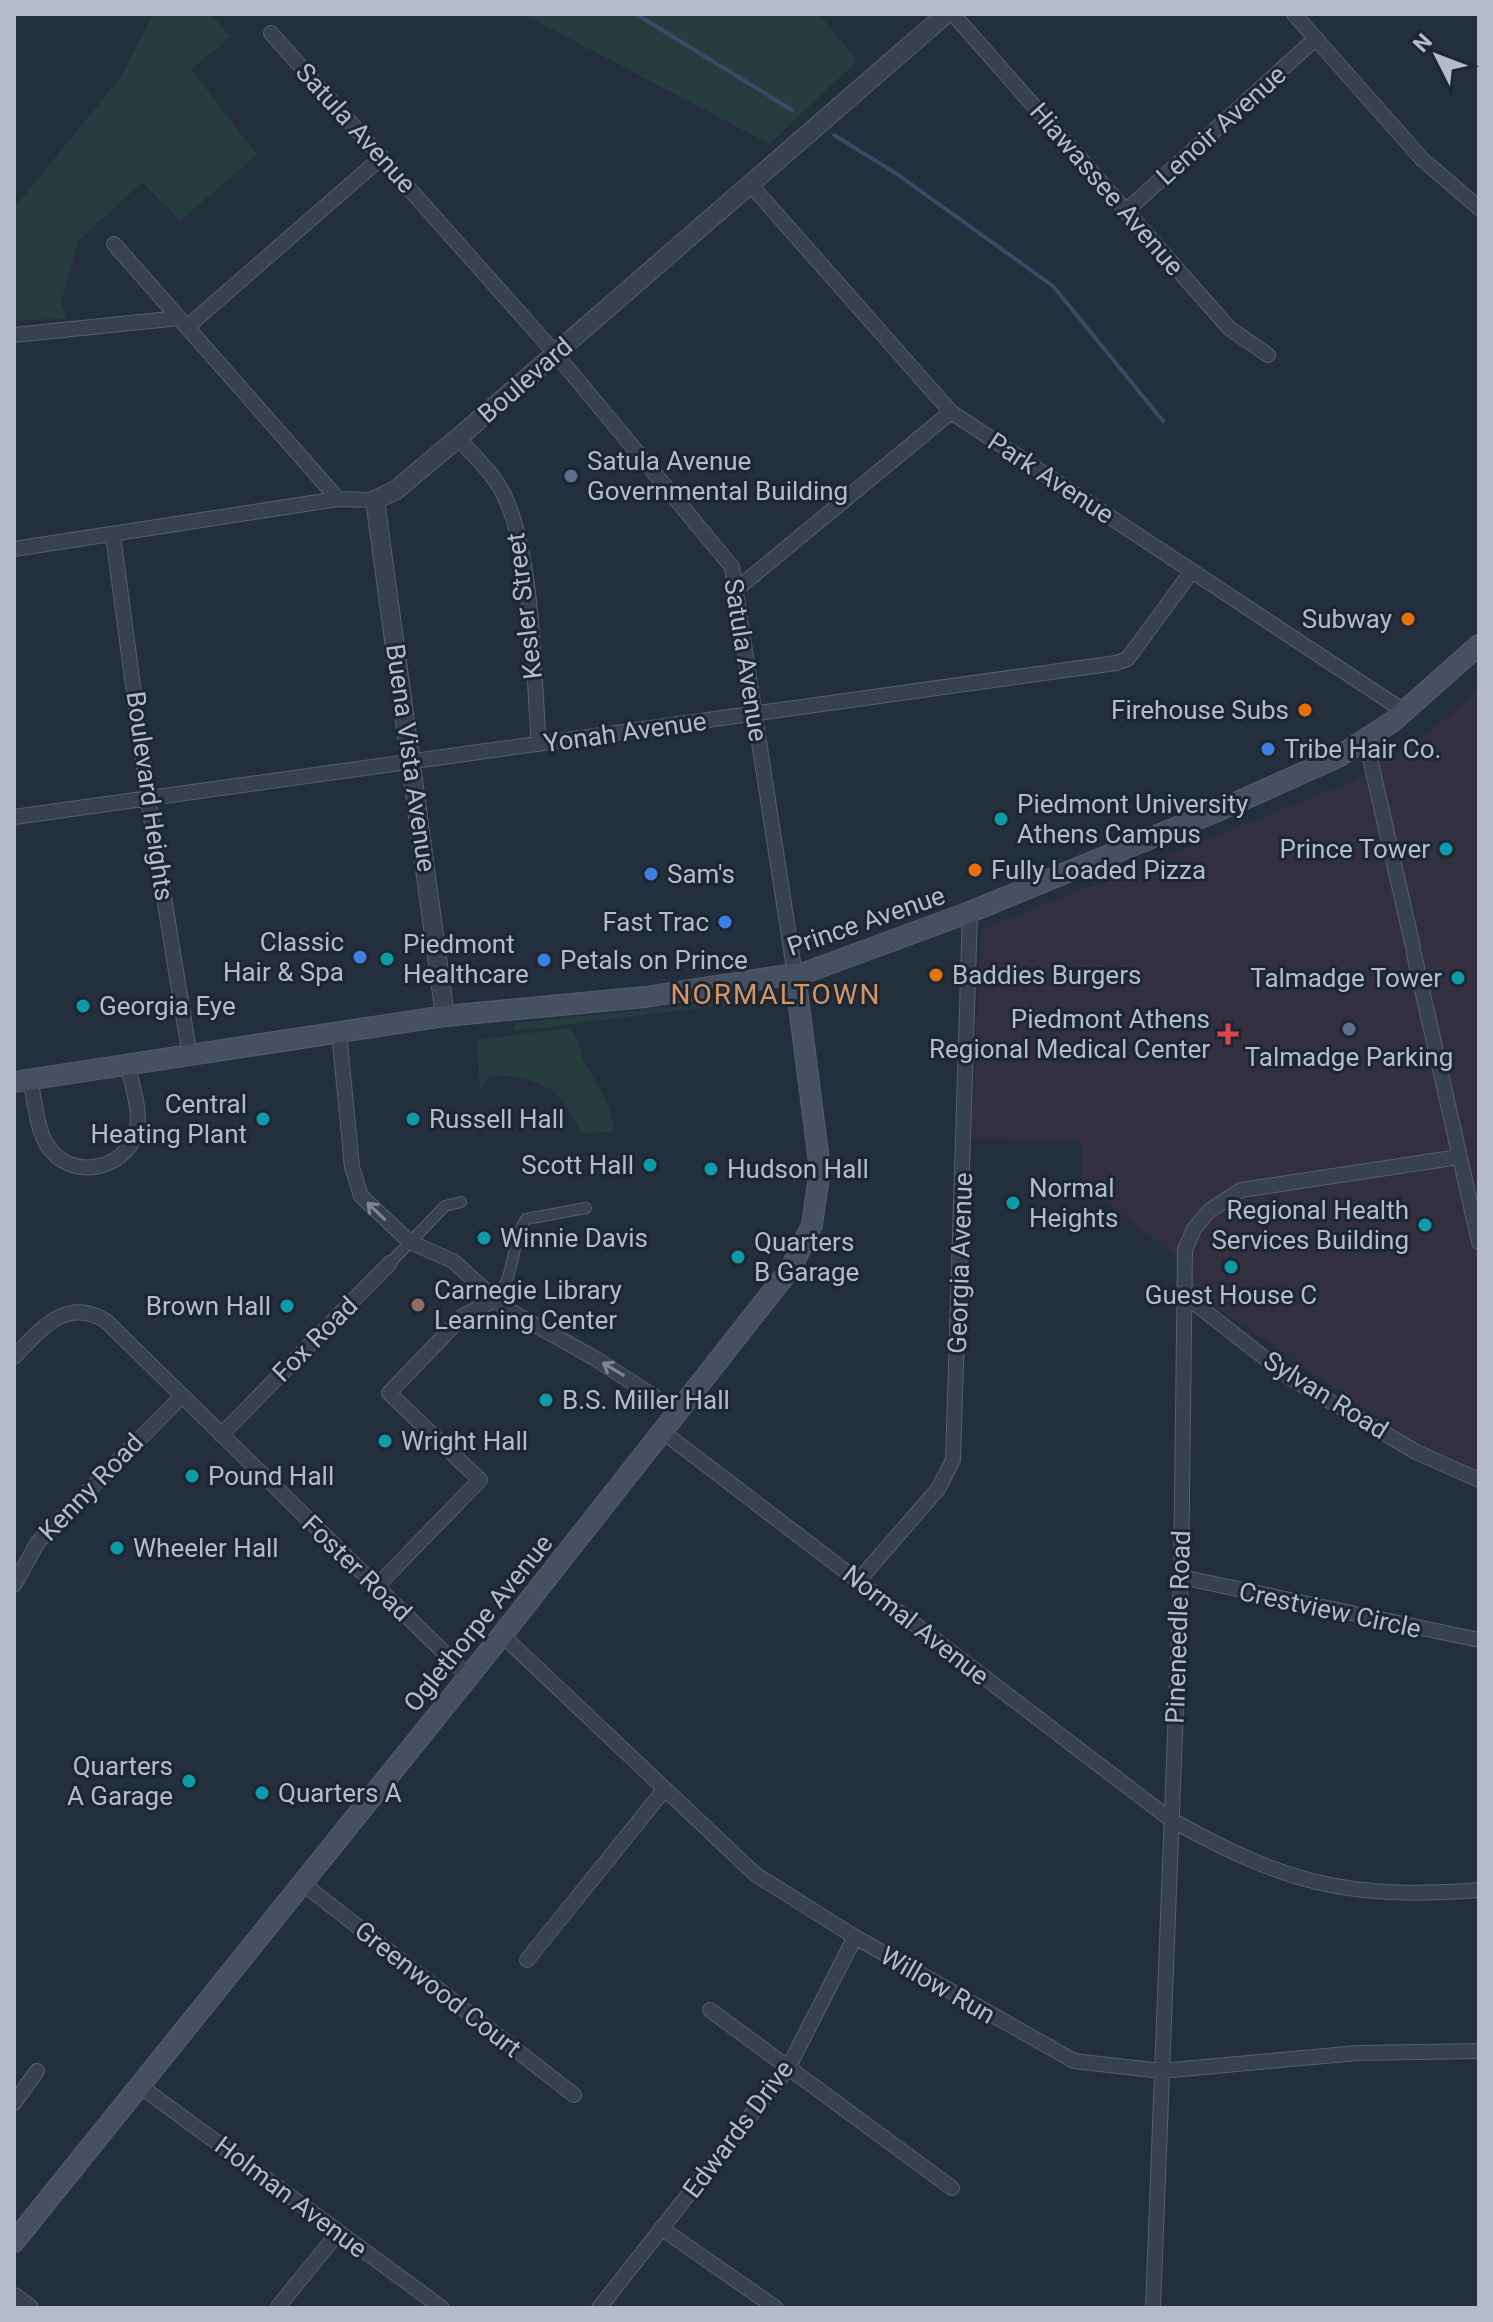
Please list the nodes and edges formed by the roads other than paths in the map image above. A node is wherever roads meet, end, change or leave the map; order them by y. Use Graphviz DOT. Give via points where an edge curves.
graph roads {
  1 [pos="946,14"];
  2 [pos="953,14"];
  3 [pos="1294,14"];
  4 [pos="271,33"];
  5 [pos="1316,38"];
  6 [pos="382,157"];
  7 [pos="750,184"];
  8 [pos="1479,208"];
  9 [pos="1126,211"];
  10 [pos="114,244"];
  11 [pos="183,322"];
  12 [pos="14,335"];
  13 [pos="555,353"];
  14 [pos="1268,355"];
  15 [pos="951,412"];
  16 [pos="458,438"];
  17 [pos="338,499"];
  18 [pos="375,500"];
  19 [pos="113,535"];
  20 [pos="14,549"];
  21 [pos="1192,571"];
  22 [pos="738,588"];
  23 [pos="1479,645"];
  24 [pos="1404,711"];
  25 [pos="754,713"];
  26 [pos="1366,741"];
  27 [pos="539,744"];
  28 [pos="411,762"];
  29 [pos="148,799"];
  30 [pos="14,817"];
  31 [pos="970,912"];
  32 [pos="795,975"];
  33 [pos="445,1016"];
  34 [pos="339,1032"];
  35 [pos="190,1057"];
  36 [pos="128,1065"];
  37 [pos="22,1080"];
  38 [pos="1459,1157"];
  39 [pos="461,1202"];
  40 [pos="586,1208"];
  41 [pos="410,1242"];
  42 [pos="1479,1242"];
  43 [pos="390,1263"];
  44 [pos="1183,1294"];
  45 [pos="495,1300"];
  46 [pos="14,1357"];
  47 [pos="181,1397"];
  48 [pos="678,1412"];
  49 [pos="663,1432"];
  50 [pos="221,1435"];
  51 [pos="1479,1480"];
  52 [pos="1181,1577"];
  53 [pos="859,1580"];
  54 [pos="14,1585"];
  55 [pos="376,1587"];
  56 [pos="502,1635"];
  57 [pos="1479,1640"];
  58 [pos="468,1676"];
  59 [pos="664,1790"];
  60 [pos="1170,1819"];
  61 [pos="302,1883"];
  62 [pos="1479,1890"];
  63 [pos="855,1937"];
  64 [pos="527,1960"];
  65 [pos="710,2010"];
  66 [pos="1479,2051"];
  67 [pos="788,2068"];
  68 [pos="37,2071"];
  69 [pos="1161,2071"];
  70 [pos="140,2086"];
  71 [pos="574,2095"];
  72 [pos="14,2103"];
  73 [pos="952,2188"];
  74 [pos="661,2228"];
  75 [pos="338,2233"];
  76 [pos="14,2242"];
  77 [pos="14,2297"];
  78 [pos="29,2308"];
  79 [pos="277,2308"];
  80 [pos="442,2308"];
  81 [pos="599,2308"];
  82 [pos="776,2308"];
  83 [pos="1153,2308"];
  1 -- 7 [label="street, Boulevard"];
  2 -- 9 [label="street, Hiawassee Avenue"];
  3 -- 5 [label="street"];
  4 -- 6 [label="street, Satula Avenue"];
  5 -- 8 [label="street" via="1422,159"];
  5 -- 9 [label="street, Lenoir Avenue"];
  6 -- 11 [label="street"];
  6 -- 13 [label="street, Satula Avenue"];
  7 -- 13 [label="street, Boulevard"];
  7 -- 15 [label="street, Park Avenue"];
  9 -- 14 [label="street, Hiawassee Avenue" via="1229,328"];
  10 -- 11 [label="street"];
  11 -- 12 [label="street"];
  11 -- 17 [label="street"];
  13 -- 16 [label="street, Boulevard"];
  13 -- 22 [label="street, Satula Avenue" via="722,552"];
  15 -- 21 [label="street, Park Avenue"];
  15 -- 22 [label="street"];
  16 -- 18 [label="street, Boulevard" via="396,490"];
  16 -- 27 [label="street, Kesler Street" via="498,484 513,515 522,556"];
  17 -- 18 [label="street"];
  17 -- 19 [label="street"];
  18 -- 28 [label="street, Buena Vista Avenue"];
  19 -- 20 [label="street"];
  19 -- 29 [label="street, Boulevard Heights"];
  21 -- 24 [label="street, Park Avenue"];
  21 -- 25 [label="street, Yonah Avenue" via="1127,659 1116,663"];
  22 -- 25 [label="street, Satula Avenue"];
  23 -- 24 [label="main road, Prince Avenue"];
  24 -- 26 [label="main road, Prince Avenue"];
  25 -- 27 [label="street, Yonah Avenue"];
  25 -- 32 [label="street, Satula Avenue"];
  26 -- 31 [label="main road, Prince Avenue" via="1222,809"];
  26 -- 38 [label="street"];
  27 -- 28 [label="street, Yonah Avenue"];
  28 -- 29 [label="street, Yonah Avenue"];
  28 -- 33 [label="street, Buena Vista Avenue"];
  29 -- 30 [label="street, Yonah Avenue"];
  29 -- 35 [label="street, Boulevard Heights"];
  31 -- 32 [label="main road, Prince Avenue" via="860,956"];
  31 -- 53 [label="street, Georgia Avenue" via="953,1460 938,1489"];
  32 -- 33 [label="main road, Prince Avenue" via="645,997"];
  32 -- 48 [label="main road, Oglethorpe Avenue" via="820,1169 812,1225 791,1268"];
  33 -- 34 [label="main road, Prince Avenue"];
  34 -- 35 [label="main road, Prince Avenue"];
  41 -- 34 [label="street, one-way" via="357,1188"];
  35 -- 36 [label="main road, Prince Avenue"];
  36 -- 37 [label="main road, Prince Avenue"];
  36 -- 37 [label="street" via="138,1121 135,1135 119,1157 95,1168 68,1163 49,1148"];
  38 -- 42 [label="street"];
  38 -- 44 [label="street, Pineneedle Road" via="1241,1190 1209,1211 1194,1229 1185,1250"];
  39 -- 41 [label="street, Fox Road" via="445,1206"];
  40 -- 45 [label="street" via="526,1219 512,1271"];
  41 -- 43 [label="street, Fox Road"];
  41 -- 45 [label="street" via="453,1261"];
  43 -- 50 [label="street, Fox Road"];
  44 -- 51 [label="street, Sylvan Road" via="1289,1377 1416,1452"];
  44 -- 52 [label="street, Pineneedle Road"];
  48 -- 45 [label="street, one-way"];
  45 -- 55 [label="street" via="463,1316 389,1393 480,1480"];
  46 -- 47 [label="street, Foster Road" via="51,1320 79,1311 106,1321"];
  47 -- 50 [label="street, Foster Road"];
  47 -- 54 [label="street, Kenny Road" via="38,1542"];
  48 -- 49 [label="main road, Oglethorpe Avenue"];
  49 -- 53 [label="street, Normal Avenue"];
  49 -- 56 [label="main road, Oglethorpe Avenue"];
  50 -- 55 [label="street, Foster Road"];
  52 -- 57 [label="street, Crestview Circle"];
  52 -- 60 [label="street, Pineneedle Road"];
  53 -- 60 [label="street, Normal Avenue"];
  55 -- 58 [label="street, Foster Road"];
  56 -- 58 [label="main road, Oglethorpe Avenue"];
  56 -- 59 [label="street, Willow Run"];
  58 -- 61 [label="main road, Oglethorpe Avenue"];
  59 -- 63 [label="street, Willow Run" via="755,1874"];
  59 -- 64 [label="street"];
  60 -- 62 [label="street, Normal Avenue" via="1234,1855 1331,1887 1424,1895"];
  60 -- 69 [label="street, Pineneedle Road"];
  61 -- 70 [label="main road, Oglethorpe Avenue"];
  61 -- 71 [label="street, Greenwood Court"];
  63 -- 67 [label="street, Edwards Drive"];
  63 -- 69 [label="street, Willow Run" via="1074,2061"];
  65 -- 67 [label="street"];
  66 -- 69 [label="street, Willow Run" via="1357,2053"];
  67 -- 73 [label="street"];
  67 -- 74 [label="street, Edwards Drive"];
  68 -- 72 [label="street"];
  69 -- 83 [label="street, Pineneedle Road"];
  70 -- 75 [label="street, Holman Avenue"];
  70 -- 76 [label="main road, Oglethorpe Avenue"];
  74 -- 81 [label="street, Edwards Drive"];
  74 -- 82 [label="street"];
  75 -- 79 [label="street"];
  75 -- 80 [label="street, Holman Avenue"];
  77 -- 78 [label="street"];
}
